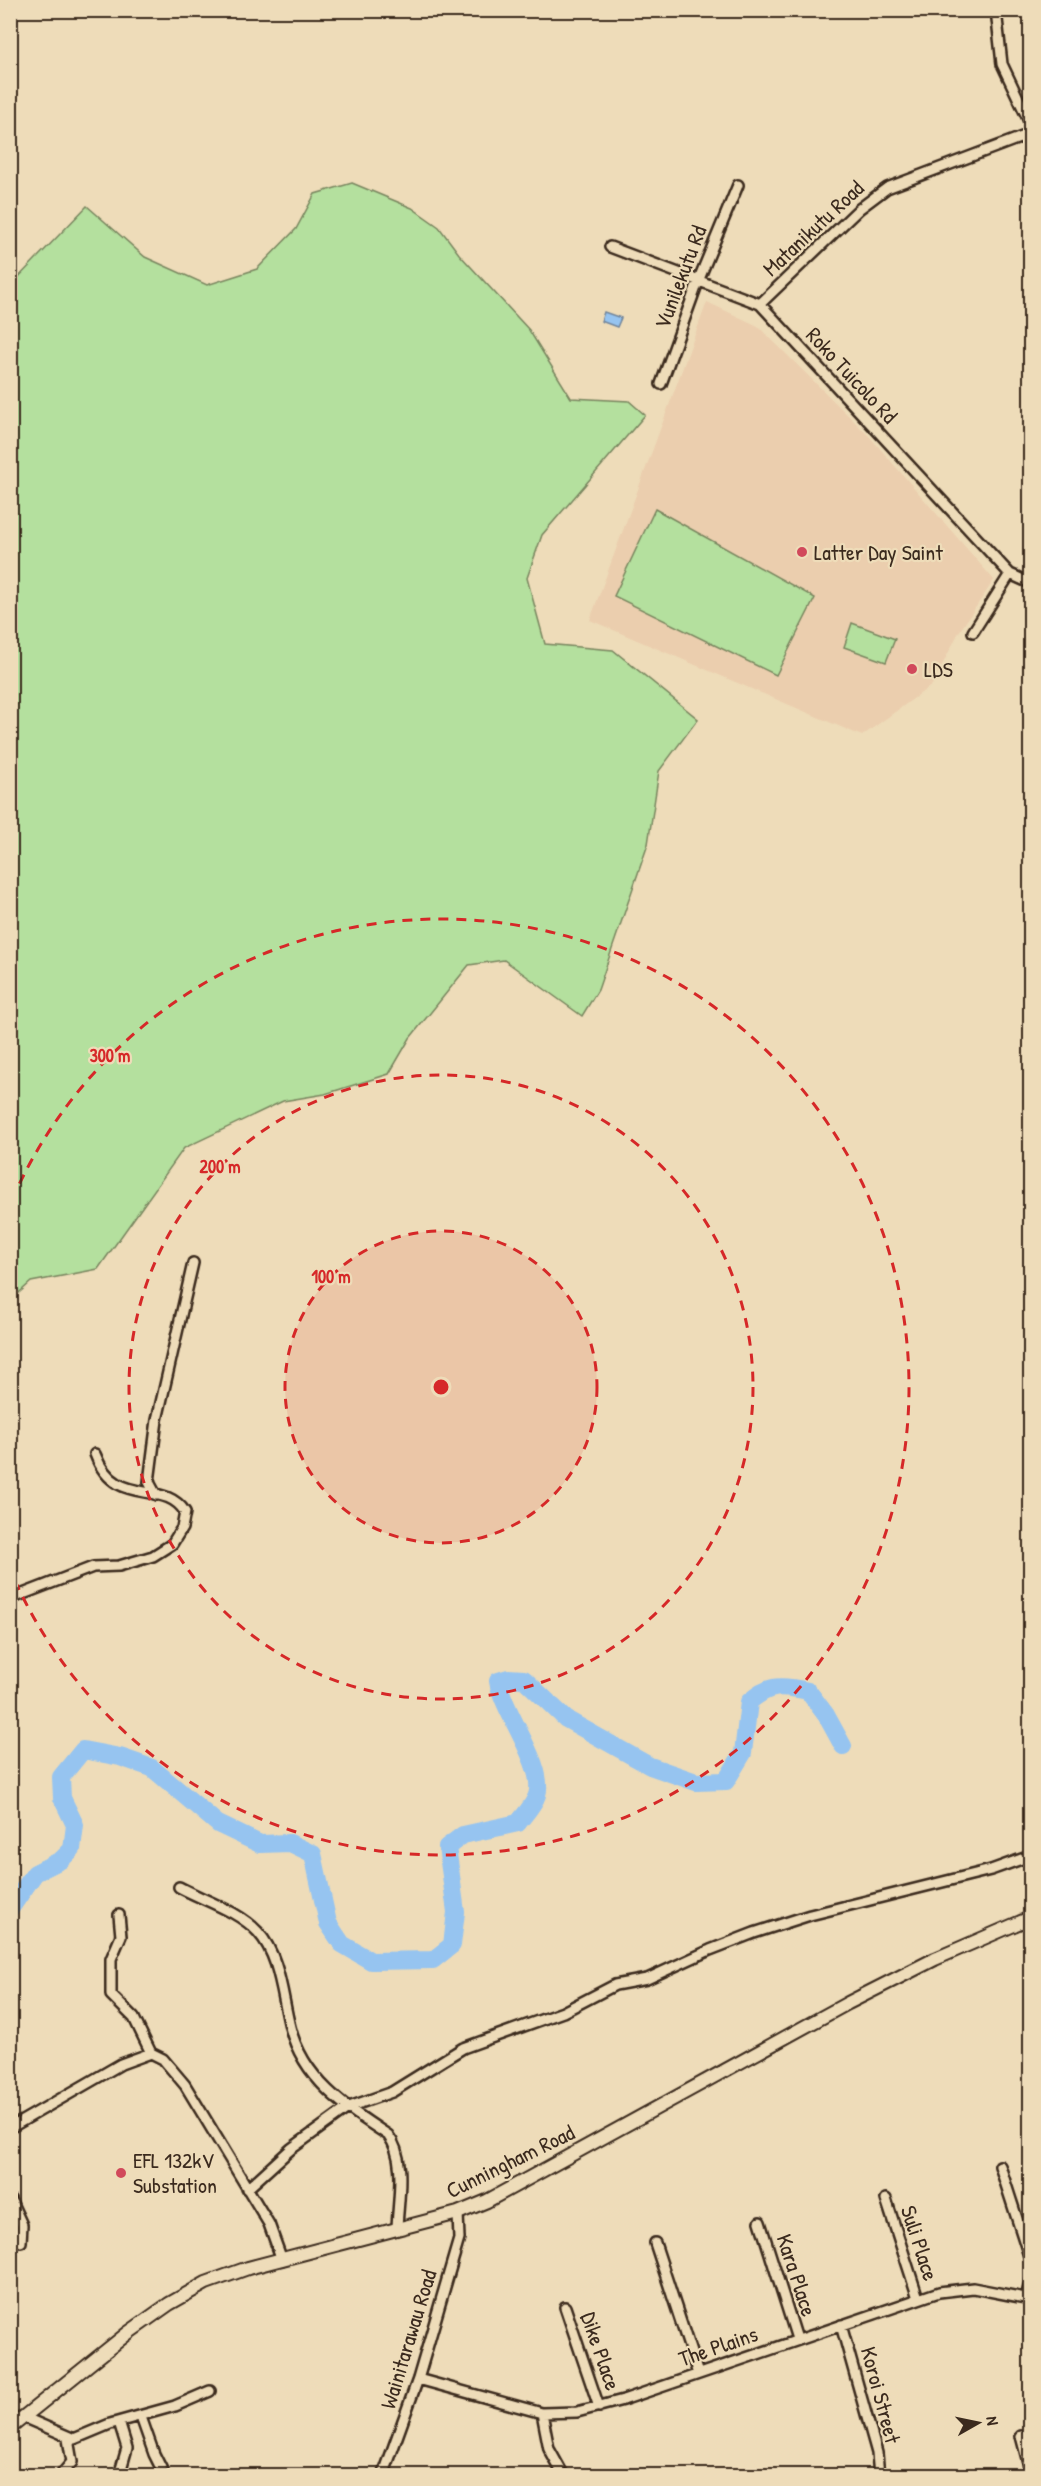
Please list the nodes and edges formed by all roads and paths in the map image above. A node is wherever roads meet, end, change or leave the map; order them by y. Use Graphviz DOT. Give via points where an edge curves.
graph roads {
  1 [pos="996,10"];
  2 [pos="1030,123"];
  3 [pos="1030,134"];
  4 [pos="738,185"];
  5 [pos="609,247"];
  6 [pos="699,279"];
  7 [pos="760,304"];
  8 [pos="661,384"];
  9 [pos="1010,574"];
  10 [pos="1030,583"];
  11 [pos="973,632"];
  12 [pos="193,1263"];
  13 [pos="95,1454"];
  14 [pos="156,1495"];
  15 [pos="10,1599"];
  16 [pos="1030,1856"];
  17 [pos="178,1887"];
  18 [pos="119,1915"];
  19 [pos="1030,1918"];
  20 [pos="152,2053"];
  21 [pos="349,2107"];
  22 [pos="10,2128"];
  23 [pos="1000,2166"];
  24 [pos="247,2189"];
  25 [pos="10,2199"];
  26 [pos="885,2199"];
  27 [pos="458,2213"];
  28 [pos="759,2222"];
  29 [pos="397,2228"];
  30 [pos="21,2242"];
  31 [pos="654,2243"];
  32 [pos="1030,2259"];
  33 [pos="282,2260"];
  34 [pos="1030,2283"];
  35 [pos="918,2298"];
  36 [pos="1028,2298"];
  37 [pos="565,2307"];
  38 [pos="841,2325"];
  39 [pos="797,2339"];
  40 [pos="698,2374"];
  41 [pos="418,2379"];
  42 [pos="210,2391"];
  43 [pos="599,2407"];
  44 [pos="542,2413"];
  45 [pos="23,2417"];
  46 [pos="141,2417"];
  47 [pos="119,2422"];
  48 [pos="10,2428"];
  49 [pos="1021,2436"];
  50 [pos="68,2439"];
  51 [pos="1030,2470"];
  52 [pos="60,2475"];
  53 [pos="119,2475"];
  54 [pos="165,2475"];
  55 [pos="383,2475"];
  56 [pos="564,2475"];
  57 [pos="879,2475"];
  1 -- 2 [label="street" via="1002,64"];
  3 -- 7 [label="street, Matanikutu Road" via="886,188 858,209"];
  4 -- 6 [label="street, Vunilekutu Rd"];
  5 -- 6 [label="street, Roko Tuicolo Rd"];
  6 -- 7 [label="street, Roko Tuicolo Rd"];
  6 -- 8 [label="street, Vunilekutu Rd"];
  7 -- 9 [label="street, Roko Tuicolo Rd"];
  9 -- 10 [label="street, Roko Tuicolo Rd"];
  9 -- 11 [label="street"];
  12 -- 14 [label="street" via="157,1420 149,1482"];
  13 -- 14 [label="street" via="100,1467 116,1484"];
  14 -- 15 [label="street" via="168,1498 185,1512 182,1528 172,1544 153,1556 119,1566 93,1567"];
  16 -- 21 [label="street" via="991,1870 810,1915 754,1933 647,1979 615,1985 563,2012 463,2048 392,2092"];
  17 -- 21 [label="street" via="258,1932 274,1964 299,2054 326,2090"];
  18 -- 20 [label="street" via="121,1936 111,1959 111,1995 134,2018"];
  19 -- 27 [label="main road, Cunningham Road" via="935,1959 848,2003 506,2192"];
  20 -- 22 [label="street" via="121,2064"];
  20 -- 24 [label="street" via="163,2059 185,2085"];
  21 -- 24 [label="street" via="291,2149"];
  21 -- 29 [label="street" via="396,2145"];
  23 -- 32 [label="street"];
  24 -- 33 [label="street" via="269,2224"];
  25 -- 30 [label="street" via="22,2225"];
  26 -- 35 [label="street, Suli Place"];
  27 -- 29 [label="main road, Cunningham Road"];
  27 -- 41 [label="street, Wainitarawau Road" via="459,2239"];
  28 -- 39 [label="street, Kara Place"];
  29 -- 33 [label="main road, Cunningham Road"];
  31 -- 40 [label="street"];
  33 -- 45 [label="main road, Cunningham Road" via="216,2279 169,2304"];
  34 -- 36 [label="street"];
  35 -- 36 [label="street, The Plains" via="973,2288"];
  35 -- 38 [label="street, The Plains"];
  37 -- 43 [label="street, Dike Place"];
  38 -- 39 [label="street, The Plains"];
  38 -- 57 [label="street, Koroi Street" via="877,2453"];
  39 -- 40 [label="street, The Plains"];
  40 -- 43 [label="street, The Plains"];
  41 -- 44 [label="street, The Plains"];
  41 -- 55 [label="street, Wainitarawau Road"];
  42 -- 46 [label="street"];
  43 -- 44 [label="street, The Plains"];
  44 -- 56 [label="street" via="549,2449"];
  45 -- 48 [label="main road, Cunningham Road"];
  45 -- 50 [label="street"];
  46 -- 47 [label="street"];
  46 -- 54 [label="street"];
  47 -- 50 [label="street" via="78,2439"];
  47 -- 53 [label="street" via="127,2448"];
  49 -- 51 [label="street"];
  50 -- 52 [label="street" via="72,2462"];
}
